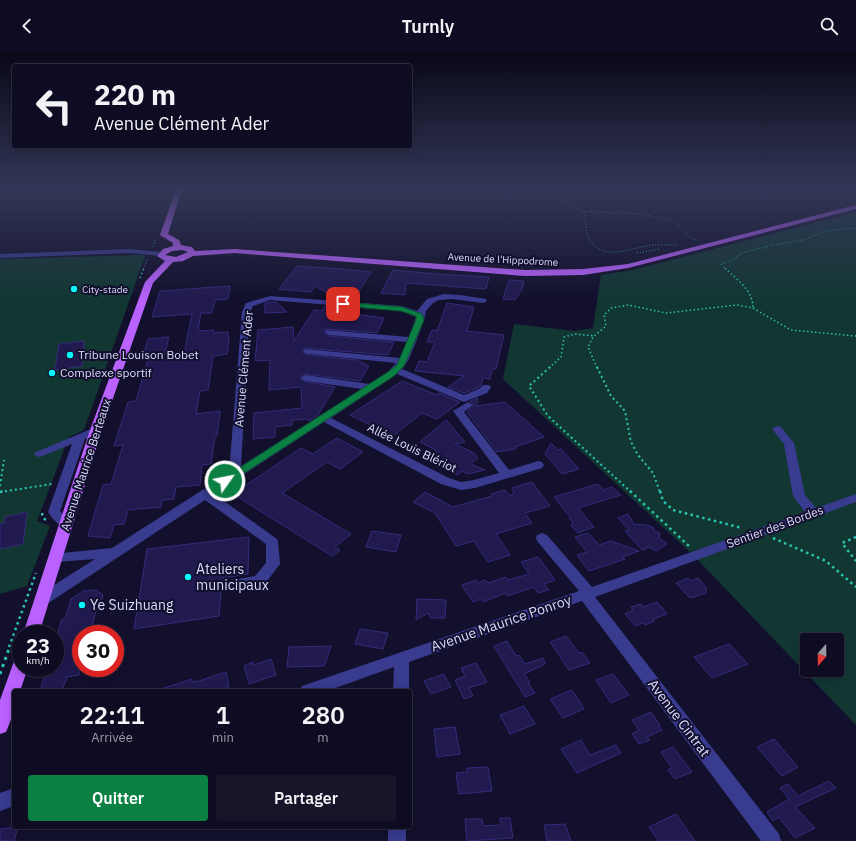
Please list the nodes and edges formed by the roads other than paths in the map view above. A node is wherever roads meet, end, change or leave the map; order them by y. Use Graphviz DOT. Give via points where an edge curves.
graph roads {
  1 [pos="167,226"];
  2 [pos="786,226"];
  3 [pos="178,248"];
  4 [pos="161,254"];
  5 [pos="191,254"];
  6 [pos="0,256"];
  7 [pos="171,260"];
  8 [pos="483,301"];
  9 [pos="419,315"];
  10 [pos="329,332"];
  11 [pos="412,340"];
  12 [pos="308,351"];
  13 [pos="403,361"];
  14 [pos="397,370"];
  15 [pos="306,378"];
  16 [pos="371,387"];
  17 [pos="486,387"];
  18 [pos="468,405"];
  19 [pos="324,418"];
  20 [pos="777,429"];
  21 [pos="96,430"];
  22 [pos="80,437"];
  23 [pos="40,454"];
  24 [pos="538,465"];
  25 [pos="235,474"];
  26 [pos="507,475"];
  27 [pos="205,494"];
  28 [pos="856,498"];
  29 [pos="814,513"];
  30 [pos="67,524"];
  31 [pos="542,538"];
  32 [pos="114,553"];
  33 [pos="696,556"];
  34 [pos="57,557"];
  35 [pos="226,586"];
  36 [pos="587,594"];
  37 [pos="42,600"];
  38 [pos="34,625"];
  39 [pos="402,657"];
  40 [pos="17,677"];
  41 [pos="13,689"];
  42 [pos="314,689"];
  43 [pos="401,689"];
  44 [pos="12,691"];
  45 [pos="0,726"];
  46 [pos="12,798"];
  47 [pos="0,802"];
  48 [pos="397,829"];
  49 [pos="397,841"];
  50 [pos="772,841"];
  1 -- 3 [label="main road" via="164,235 176,242"];
  2 -- 5 [label="main road, Avenue de l'Hippodrome" via="628,266 583,272 525,273 235,251"];
  3 -- 4 [label="main road" via="169,249"];
  3 -- 5 [label="main road" via="189,249"];
  4 -- 6 [label="street" via="129,251"];
  4 -- 7 [label="main road" via="162,257"];
  5 -- 7 [label="main road, Avenue de l'Hippodrome"];
  7 -- 21 [label="main road, Avenue Maurice Berteaux" via="149,282"];
  8 -- 9 [label="street" via="451,297 433,299"];
  9 -- 11 [label="street" via="420,320"];
  9 -- 25 [label="street, Avenue Clément Ader" via="402,309 284,299 260,300 249,305 246,312"];
  10 -- 11 [label="street"];
  11 -- 13 [label="street"];
  12 -- 13 [label="street"];
  13 -- 14 [label="street"];
  14 -- 16 [label="street"];
  14 -- 17 [label="street" via="464,399 483,391"];
  15 -- 16 [label="street"];
  16 -- 19 [label="street"];
  18 -- 26 [label="street" via="458,411"];
  19 -- 25 [label="street"];
  19 -- 26 [label="street, Allée Louis Blériot" via="445,481 461,486"];
  20 -- 29 [label="street" via="789,443 800,496"];
  21 -- 22 [label="street"];
  21 -- 30 [label="main road, Avenue Maurice Berteaux"];
  22 -- 23 [label="street"];
  22 -- 30 [label="street" via="54,512"];
  24 -- 26 [label="street, Allée Louis Blériot"];
  25 -- 27 [label="street"];
  27 -- 32 [label="street"];
  27 -- 35 [label="street" via="272,542 273,564 258,581"];
  28 -- 29 [label="street, Sentier des Bordes"];
  29 -- 33 [label="street, Sentier des Bordes"];
  30 -- 34 [label="main road, Avenue Maurice Berteaux"];
  31 -- 36 [label="street, Avenue Cintrat"];
  32 -- 34 [label="street"];
  32 -- 37 [label="street"];
  33 -- 36 [label="street, Avenue Maurice Ponroy"];
  34 -- 37 [label="main road, Avenue Maurice Berteaux"];
  36 -- 39 [label="street, Avenue Maurice Ponroy"];
  36 -- 50 [label="street, Avenue Cintrat"];
  37 -- 38 [label="main road, Avenue Maurice Berteaux"];
  39 -- 42 [label="street, Avenue Maurice Ponroy"];
  39 -- 43 [label="street"];
  40 -- 41 [label="main road"];
  44 -- 45 [label="main road"];
  46 -- 47 [label="street"];
  48 -- 49 [label="street"];
}
